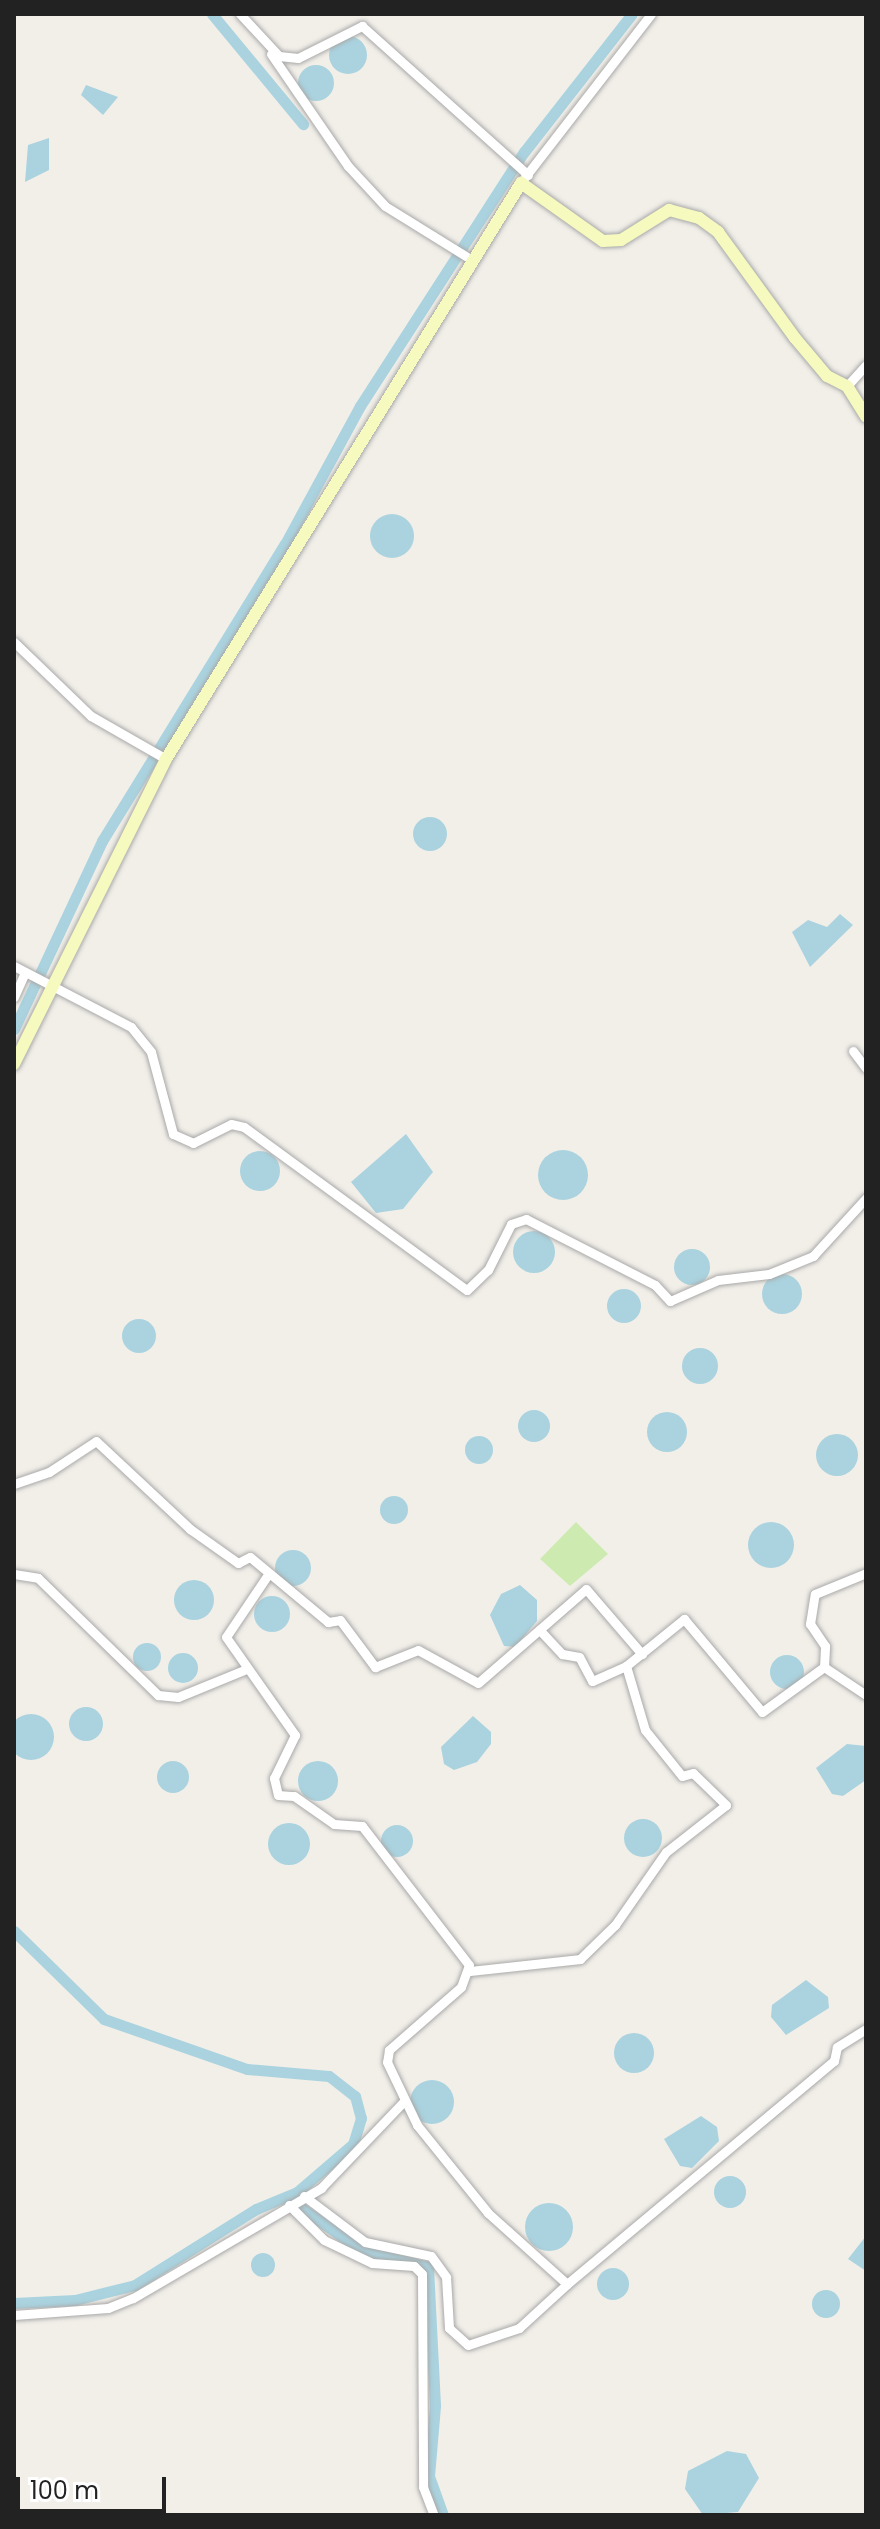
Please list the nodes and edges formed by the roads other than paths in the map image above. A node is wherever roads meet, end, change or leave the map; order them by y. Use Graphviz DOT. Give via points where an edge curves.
graph roads {
  1 [pos="240,14"];
  2 [pos="651,14"];
  3 [pos="263,41"];
  4 [pos="524,179"];
  5 [pos="472,260"];
  6 [pos="866,365"];
  7 [pos="847,386"];
  8 [pos="866,416"];
  9 [pos="14,642"];
  10 [pos="166,759"];
  11 [pos="14,966"];
  12 [pos="25,972"];
  13 [pos="53,983"];
  14 [pos="14,997"];
  15 [pos="853,1051"];
  16 [pos="14,1064"];
  17 [pos="866,1068"];
  18 [pos="866,1198"];
  19 [pos="14,1484"];
  20 [pos="866,1573"];
  21 [pos="14,1574"];
  22 [pos="267,1576"];
  23 [pos="540,1630"];
  24 [pos="642,1654"];
  25 [pos="626,1666"];
  26 [pos="824,1667"];
  27 [pos="244,1670"];
  28 [pos="866,1695"];
  29 [pos="470,1971"];
  30 [pos="866,2029"];
  31 [pos="404,2101"];
  32 [pos="304,2196"];
  33 [pos="289,2205"];
  34 [pos="567,2284"];
  35 [pos="14,2315"];
  36 [pos="434,2515"];
  1 -- 3 [label="street"];
  2 -- 4 [label="street"];
  3 -- 4 [label="street" via="279,56 298,58 362,26"];
  3 -- 5 [label="street" via="348,166 385,206"];
  4 -- 5 [label="street"];
  4 -- 7 [label="street" via="603,241 621,240 669,210 699,218 718,232 827,376"];
  5 -- 10 [label="street"];
  6 -- 7 [label="street"];
  7 -- 8 [label="street"];
  9 -- 10 [label="street" via="91,716"];
  10 -- 13 [label="street"];
  11 -- 12 [label="street"];
  12 -- 13 [label="street"];
  12 -- 14 [label="street"];
  13 -- 16 [label="street"];
  13 -- 18 [label="street" via="113,1015 144,1042 173,1134 193,1143 231,1124 244,1127 467,1290 488,1270 511,1224 526,1219 655,1285 670,1301 718,1280 769,1274 813,1256"];
  15 -- 17 [label="street"];
  19 -- 22 [label="street" via="49,1472 92,1439 190,1529 238,1563 250,1557"];
  20 -- 26 [label="street" via="815,1594 809,1604 810,1624 825,1646"];
  21 -- 27 [label="street" via="38,1578 158,1695 178,1697"];
  22 -- 23 [label="street" via="328,1622 340,1620 375,1667 418,1650 478,1683"];
  22 -- 27 [label="street" via="226,1637"];
  23 -- 24 [label="street" via="586,1589"];
  23 -- 25 [label="street" via="562,1654 579,1657 592,1681"];
  24 -- 25 [label="street"];
  24 -- 26 [label="street" via="684,1619 762,1712"];
  25 -- 29 [label="street" via="645,1730 682,1776 693,1773 726,1805 666,1852 615,1925 580,1959"];
  26 -- 28 [label="street"];
  27 -- 29 [label="street" via="295,1735 274,1778 278,1795 294,1796 334,1824 362,1826 420,1894"];
  29 -- 31 [label="street" via="389,2050"];
  30 -- 34 [label="street"];
  31 -- 32 [label="street" via="333,2178"];
  31 -- 34 [label="street" via="488,2213"];
  32 -- 33 [label="street"];
  32 -- 34 [label="street" via="365,2242 431,2256 446,2277 449,2328 468,2345 519,2328"];
  33 -- 35 [label="street" via="120,2304"];
  33 -- 36 [label="street" via="324,2240 372,2263 414,2266 422,2274 423,2487"];
}
